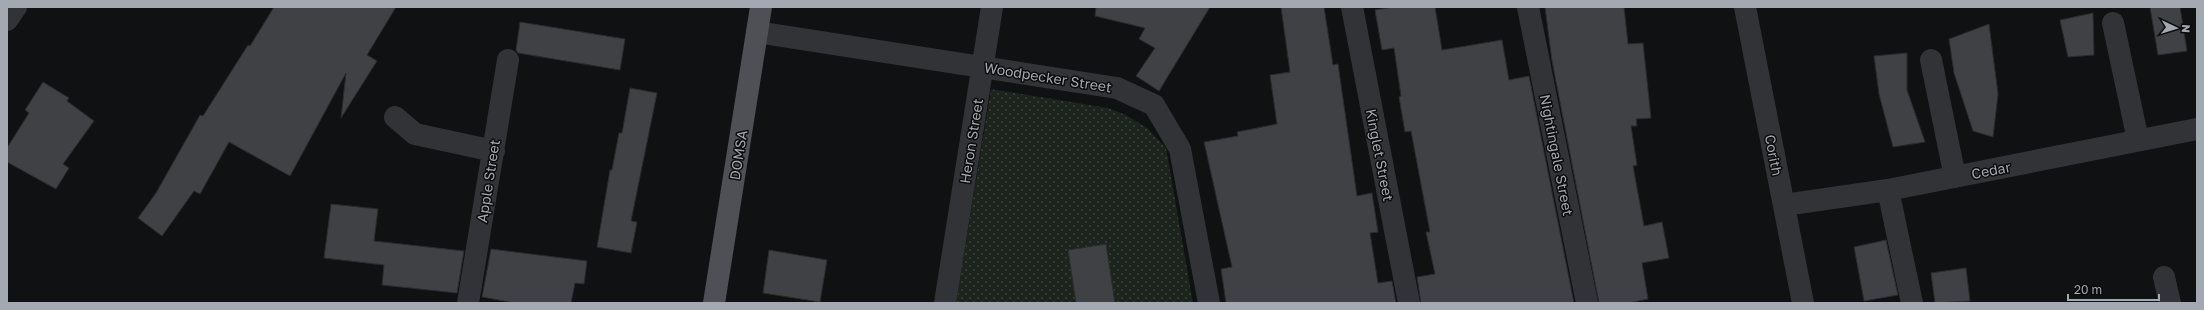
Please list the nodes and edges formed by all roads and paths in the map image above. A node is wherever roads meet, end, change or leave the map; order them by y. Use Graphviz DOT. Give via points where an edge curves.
graph roads {
  1 [pos="16,7"];
  2 [pos="760,7"];
  3 [pos="992,7"];
  4 [pos="1352,7"];
  5 [pos="1528,7"];
  6 [pos="1744,7"];
  7 [pos="7,20"];
  8 [pos="2113,23"];
  9 [pos="757,32"];
  10 [pos="508,60"];
  11 [pos="1931,60"];
  12 [pos="983,67"];
  13 [pos="395,117"];
  14 [pos="2197,129"];
  15 [pos="2138,140"];
  16 [pos="494,151"];
  17 [pos="1955,177"];
  18 [pos="1888,190"];
  19 [pos="1784,205"];
  20 [pos="2164,277"];
  21 [pos="468,303"];
  22 [pos="714,303"];
  23 [pos="945,303"];
  24 [pos="1209,303"];
  25 [pos="1409,303"];
  26 [pos="1587,303"];
  27 [pos="1803,303"];
  28 [pos="1912,303"];
  29 [pos="2170,303"];
  1 -- 7 [label="street"];
  2 -- 9 [label="main road, DOMSA"];
  3 -- 12 [label="street, Heron Street"];
  4 -- 25 [label="street, Kinglet Street"];
  5 -- 26 [label="street, Nightingale Street"];
  6 -- 19 [label="street, Corith"];
  8 -- 15 [label="street"];
  9 -- 12 [label="street, Woodpecker Street"];
  9 -- 22 [label="main road, DOMSA"];
  10 -- 16 [label="street, Apple Street"];
  11 -- 17 [label="street"];
  12 -- 23 [label="street, Heron Street"];
  12 -- 24 [label="street, Woodpecker Street" via="1117,88 1154,105 1180,148"];
  13 -- 16 [label="street" via="415,134"];
  14 -- 15 [label="street, Cedar"];
  15 -- 17 [label="street, Cedar"];
  16 -- 21 [label="street, Apple Street"];
  17 -- 18 [label="street, Cedar"];
  18 -- 19 [label="street, Cedar"];
  18 -- 28 [label="street"];
  19 -- 27 [label="street, Corith"];
  20 -- 29 [label="street"];
}
